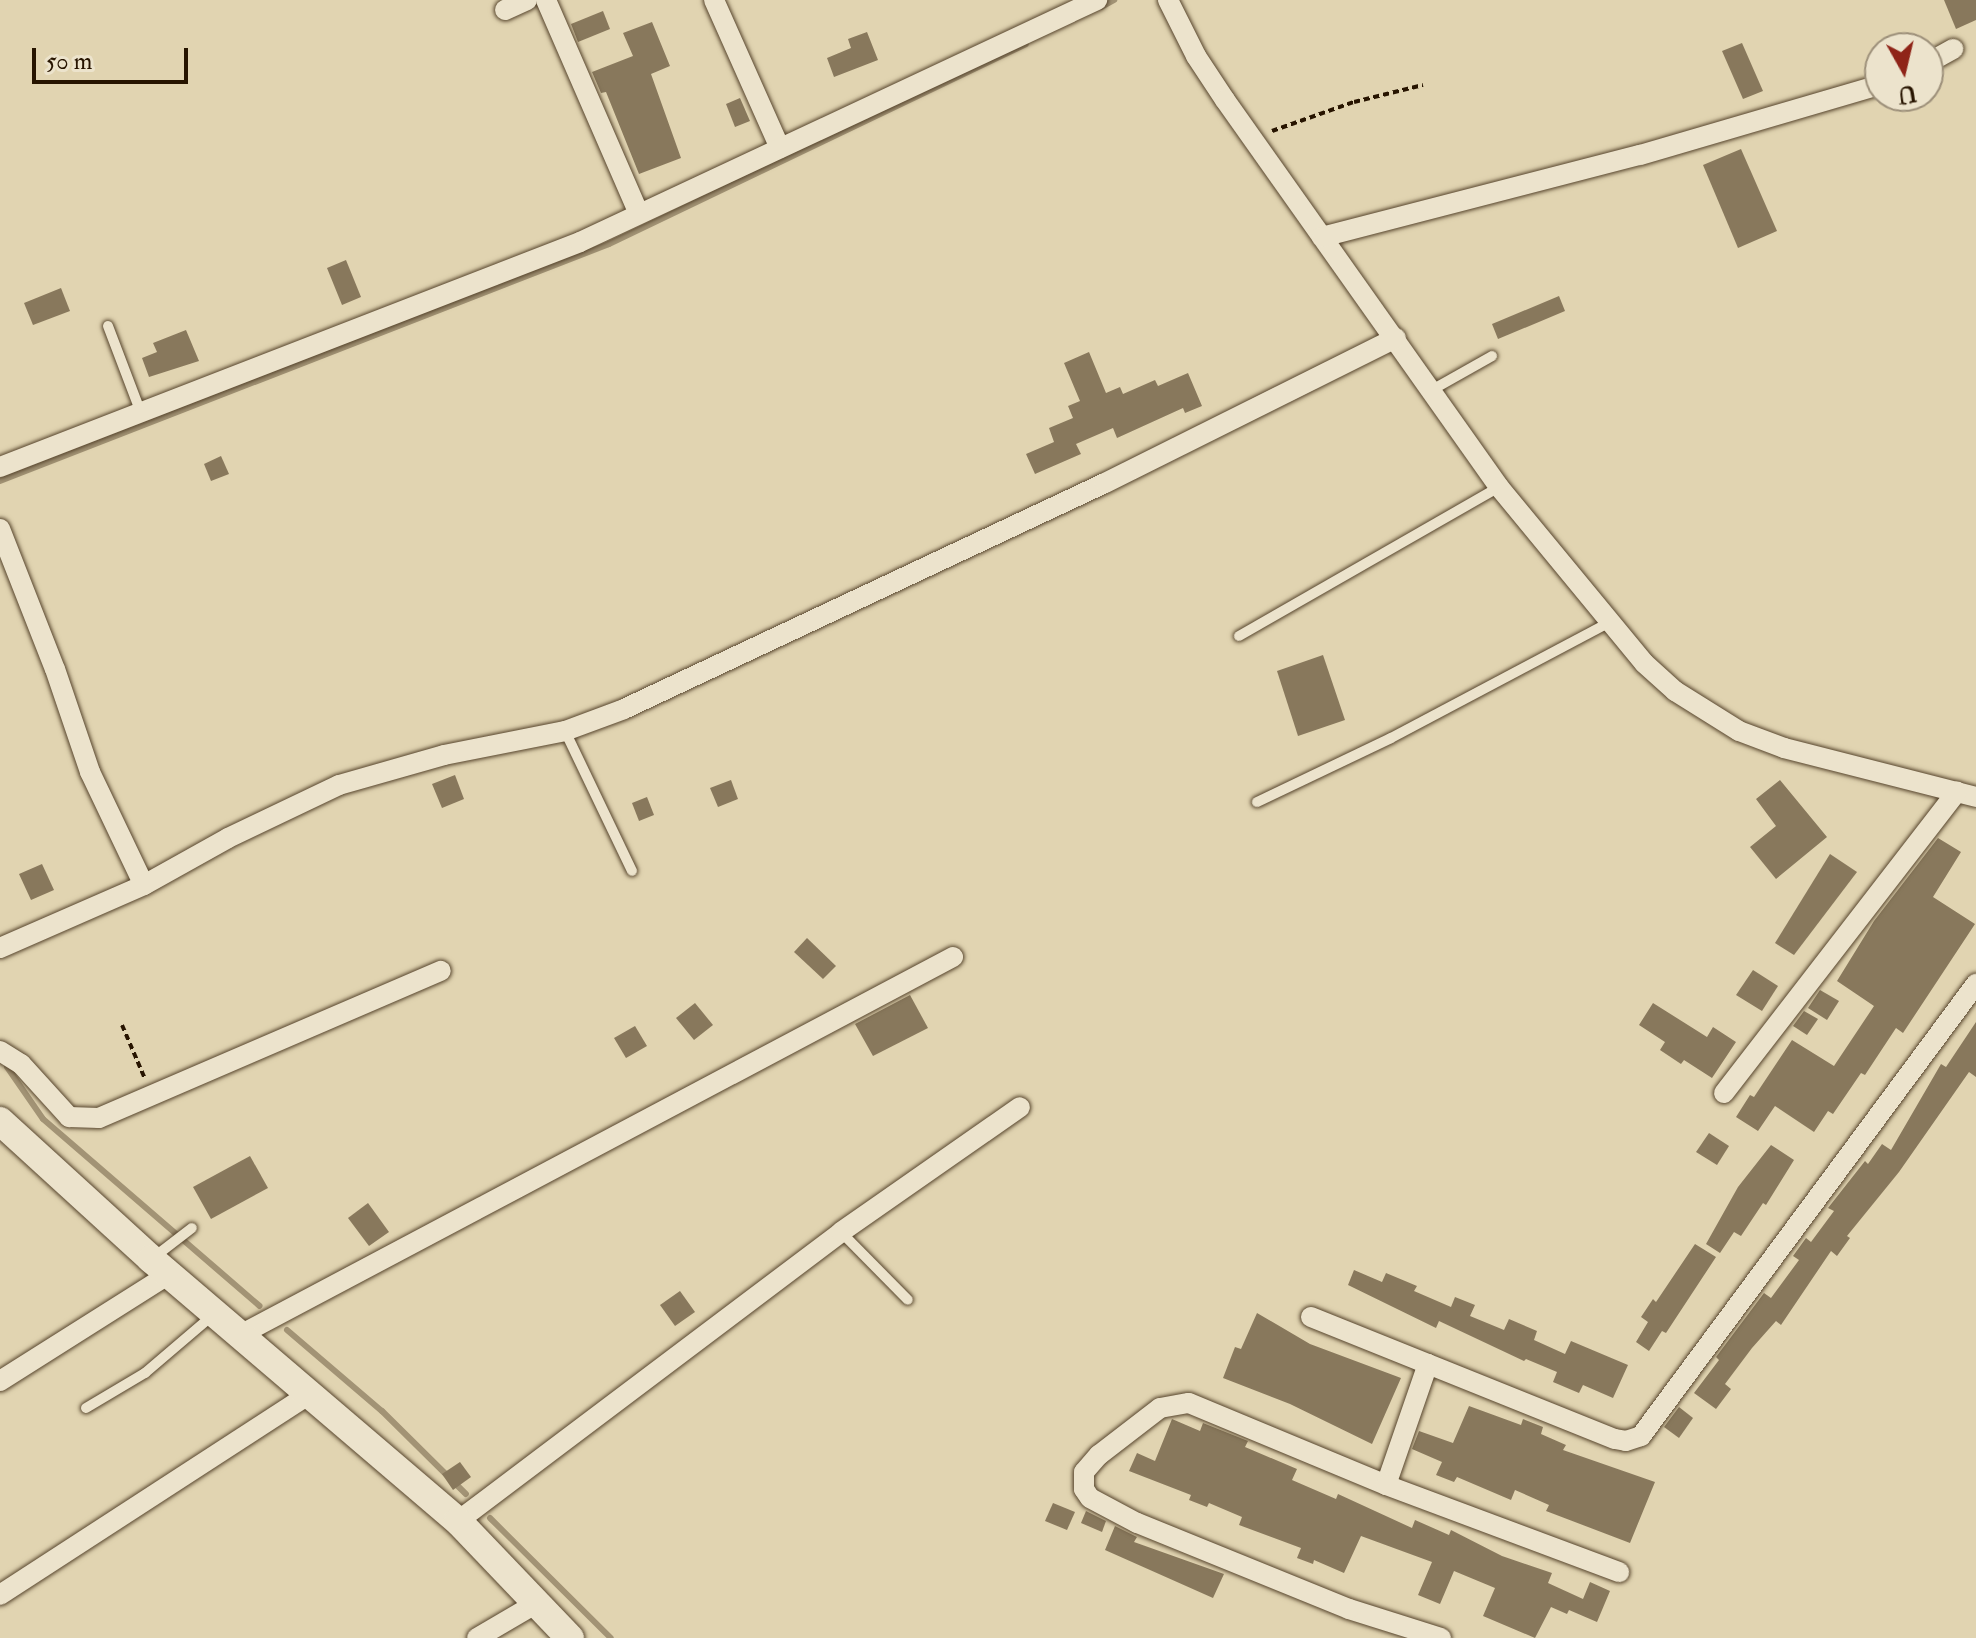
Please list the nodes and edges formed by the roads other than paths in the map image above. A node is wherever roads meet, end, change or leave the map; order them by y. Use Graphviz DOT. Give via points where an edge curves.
graph roads {
  1 [pos="527,0"];
  2 [pos="546,0"];
  3 [pos="714,0"];
  4 [pos="1097,0"];
  5 [pos="1168,0"];
  6 [pos="505,10"];
  7 [pos="1953,49"];
  8 [pos="1944,54"];
  9 [pos="1864,90"];
  10 [pos="780,148"];
  11 [pos="639,214"];
  12 [pos="1322,237"];
  13 [pos="108,326"];
  14 [pos="1396,338"];
  15 [pos="1492,356"];
  16 [pos="1432,390"];
  17 [pos="141,413"];
  18 [pos="0,467"];
  19 [pos="1499,487"];
  20 [pos="0,529"];
  21 [pos="1610,622"];
  22 [pos="1239,636"];
  23 [pos="565,731"];
  24 [pos="1928,784"];
  25 [pos="1966,794"];
  26 [pos="1257,802"];
  27 [pos="1939,812"];
  28 [pos="632,871"];
  29 [pos="144,885"];
  30 [pos="0,948"];
  31 [pos="953,957"];
  32 [pos="441,971"];
  33 [pos="1976,984"];
  34 [pos="0,1051"];
  35 [pos="1724,1093"];
  36 [pos="1020,1107"];
  37 [pos="0,1121"];
  38 [pos="192,1228"];
  39 [pos="841,1232"];
  40 [pos="162,1260"];
  41 [pos="908,1300"];
  42 [pos="215,1314"];
  43 [pos="1311,1317"];
  44 [pos="251,1329"];
  45 [pos="1428,1364"];
  46 [pos="0,1381"];
  47 [pos="311,1393"];
  48 [pos="86,1408"];
  49 [pos="1386,1485"];
  50 [pos="474,1508"];
  51 [pos="1619,1572"];
  52 [pos="0,1595"];
  53 [pos="537,1603"];
  54 [pos="477,1638"];
  55 [pos="570,1638"];
  56 [pos="1441,1638"];
  1 -- 6 [label="street"];
  2 -- 11 [label="street"];
  3 -- 10 [label="street"];
  4 -- 10 [label="street"];
  5 -- 12 [label="street" via="1196,56"];
  7 -- 8 [label="street"];
  9 -- 12 [label="street" via="1640,155"];
  10 -- 11 [label="street"];
  11 -- 17 [label="street" via="418,307"];
  12 -- 14 [label="street"];
  13 -- 17 [label="lane"];
  14 -- 16 [label="street"];
  14 -- 23 [label="street" via="694,678"];
  15 -- 16 [label="lane"];
  16 -- 19 [label="street"];
  17 -- 18 [label="street"];
  19 -- 21 [label="street"];
  19 -- 22 [label="lane"];
  20 -- 29 [label="street" via="90,772"];
  21 -- 24 [label="street" via="1675,691 1739,731 1784,748"];
  21 -- 26 [label="lane"];
  23 -- 28 [label="lane"];
  23 -- 29 [label="street" via="444,755 339,785"];
  24 -- 25 [label="street"];
  24 -- 27 [label="street"];
  25 -- 27 [label="street"];
  27 -- 35 [label="street"];
  29 -- 30 [label="street"];
  31 -- 44 [label="street"];
  32 -- 34 [label="street" via="99,1118 69,1117 21,1064"];
  33 -- 45 [label="street" via="1641,1436 1615,1439"];
  36 -- 39 [label="street"];
  37 -- 40 [label="street"];
  38 -- 40 [label="lane"];
  39 -- 41 [label="lane"];
  39 -- 50 [label="street"];
  40 -- 42 [label="street"];
  40 -- 46 [label="street"];
  42 -- 44 [label="street"];
  42 -- 48 [label="lane" via="145,1373"];
  43 -- 45 [label="street"];
  44 -- 47 [label="street"];
  45 -- 49 [label="street"];
  47 -- 50 [label="street"];
  47 -- 52 [label="street"];
  49 -- 51 [label="street"];
  49 -- 56 [label="street" via="1178,1402 1160,1408 1099,1455 1082,1479 1090,1498 1137,1523 1349,1609"];
  50 -- 53 [label="street"];
  53 -- 54 [label="street"];
  53 -- 55 [label="street"];
}
